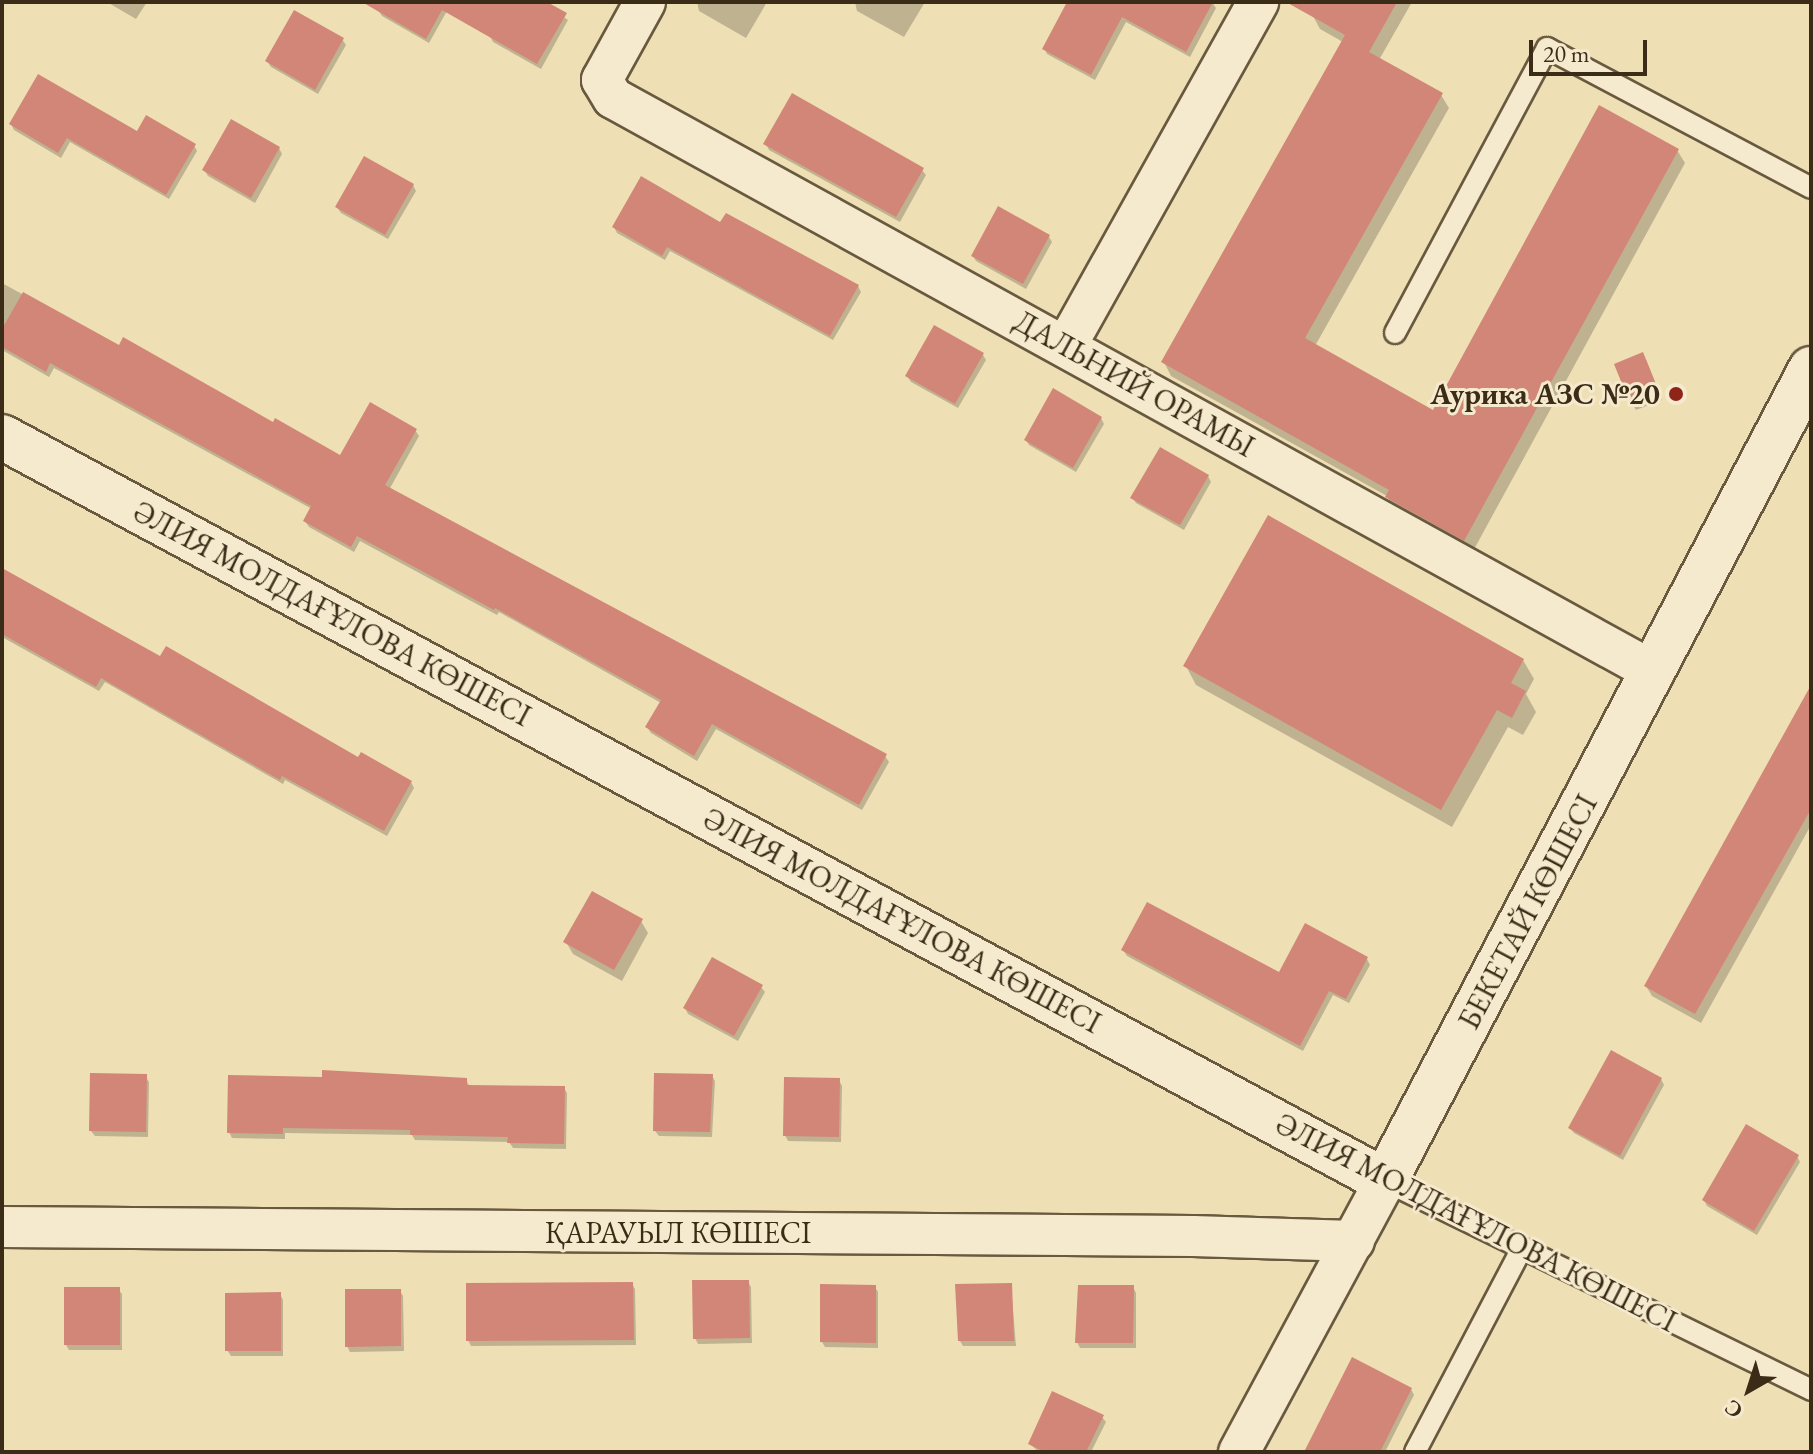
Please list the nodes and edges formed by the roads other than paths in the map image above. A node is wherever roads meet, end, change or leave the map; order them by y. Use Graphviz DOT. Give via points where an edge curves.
graph roads {
  1 [pos="645,2"];
  2 [pos="1258,2"];
  3 [pos="1811,188"];
  4 [pos="1395,333"];
  5 [pos="1066,346"];
  6 [pos="1811,369"];
  7 [pos="2,437"];
  8 [pos="1654,672"];
  9 [pos="1385,1181"];
  10 [pos="2,1227"];
  11 [pos="1354,1241"];
  12 [pos="1521,1250"];
  13 [pos="1811,1390"];
  14 [pos="1239,1452"];
  15 [pos="1415,1452"];
  1 -- 5 [label="street, ДАЛЬНИЙ ОРАМЫ" via="602,80 613,98"];
  2 -- 5 [label="street"];
  3 -- 4 [label="lane" via="1547,48"];
  5 -- 8 [label="street, ДАЛЬНИЙ ОРАМЫ"];
  6 -- 8 [label="street, БЕКЕТАЙ КӨШЕСІ"];
  7 -- 9 [label="street, ӘЛИЯ МОЛДАҒҰЛОВА КӨШЕСІ"];
  8 -- 9 [label="street, БЕКЕТАЙ КӨШЕСІ"];
  9 -- 11 [label="street, БЕКЕТАЙ КӨШЕСІ"];
  9 -- 12 [label="lane, ӘЛИЯ МОЛДАҒҰЛОВА КӨШЕСІ"];
  10 -- 11 [label="street, ҚАРАУЫЛ КӨШЕСІ"];
  11 -- 14 [label="street, БЕКЕТАЙ КӨШЕСІ"];
  12 -- 13 [label="lane, ӘЛИЯ МОЛДАҒҰЛОВА КӨШЕСІ"];
  12 -- 15 [label="lane"];
}
